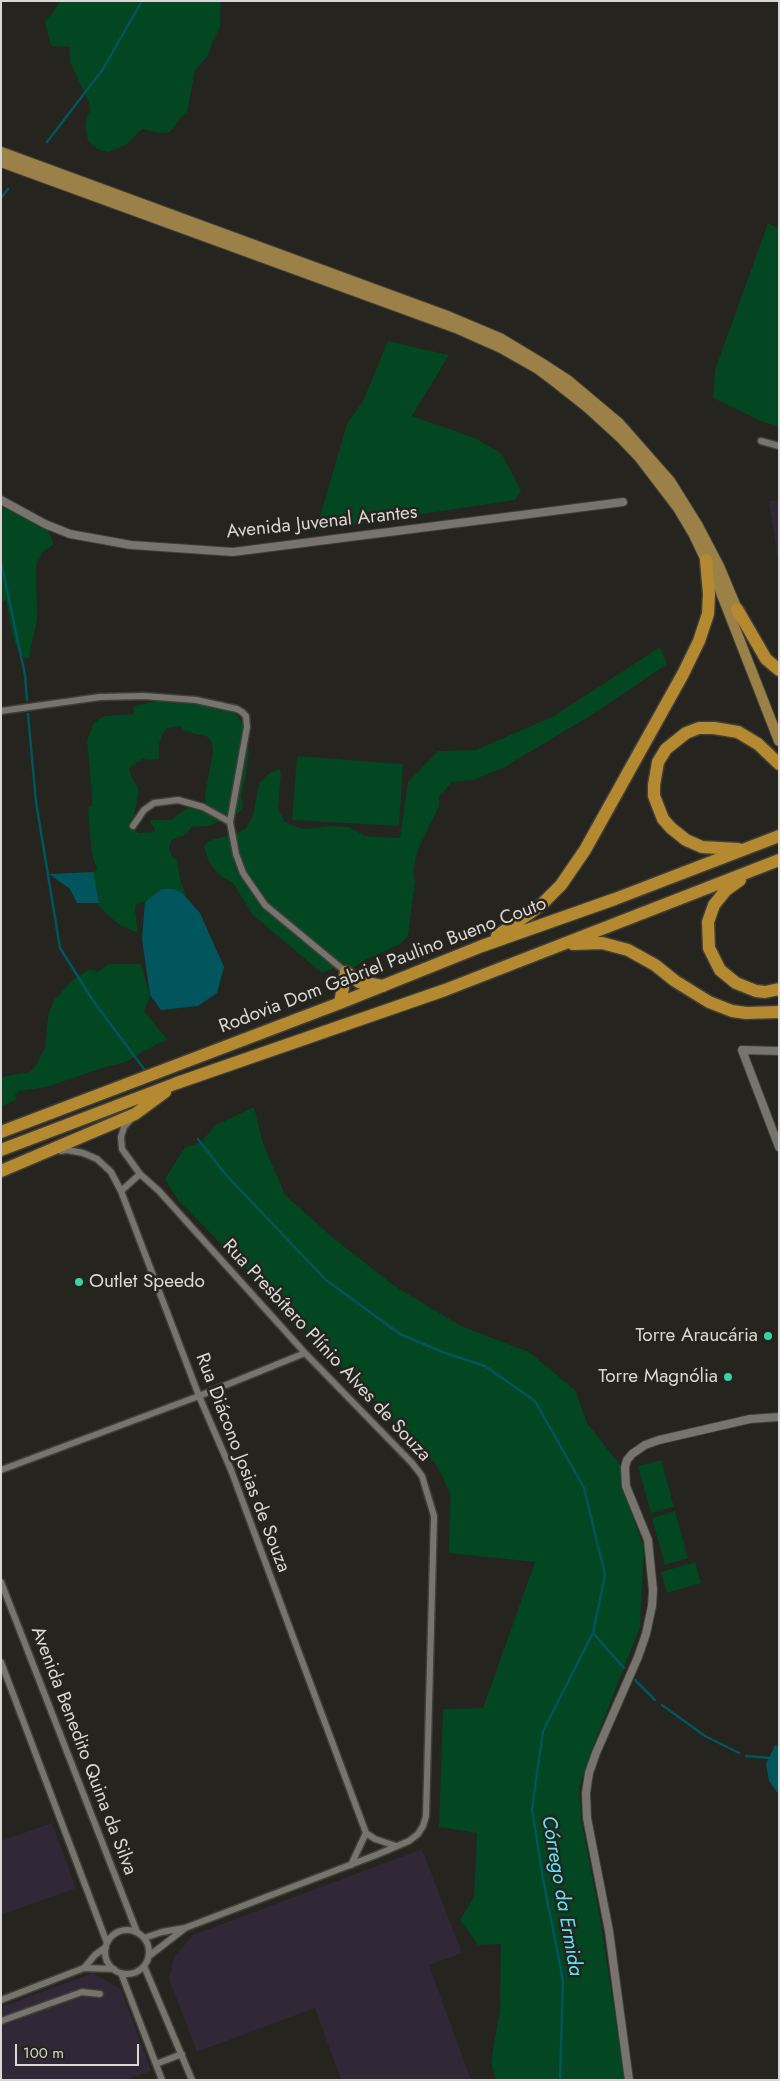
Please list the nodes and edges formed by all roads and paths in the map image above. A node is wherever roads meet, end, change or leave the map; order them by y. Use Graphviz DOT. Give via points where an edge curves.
graph roads {
  1 [pos="1,152"];
  2 [pos="1,162"];
  3 [pos="761,441"];
  4 [pos="779,446"];
  5 [pos="1,500"];
  6 [pos="623,502"];
  7 [pos="706,560"];
  8 [pos="737,609"];
  9 [pos="779,670"];
  10 [pos="1,711"];
  11 [pos="779,723"];
  12 [pos="779,741"];
  13 [pos="779,764"];
  14 [pos="230,822"];
  15 [pos="133,826"];
  16 [pos="779,836"];
  17 [pos="743,849"];
  18 [pos="779,860"];
  19 [pos="754,869"];
  20 [pos="482,946"];
  21 [pos="544,950"];
  22 [pos="346,972"];
  23 [pos="383,986"];
  24 [pos="779,989"];
  25 [pos="340,1003"];
  26 [pos="779,1012"];
  27 [pos="779,1051"];
  28 [pos="177,1083"];
  29 [pos="135,1114"];
  30 [pos="1,1132"];
  31 [pos="779,1146"];
  32 [pos="1,1150"];
  33 [pos="47,1152"];
  34 [pos="1,1170"];
  35 [pos="140,1174"];
  36 [pos="121,1191"];
  37 [pos="305,1353"];
  38 [pos="199,1396"];
  39 [pos="779,1417"];
  40 [pos="3,1471"];
  41 [pos="1,1582"];
  42 [pos="1,1662"];
  43 [pos="366,1833"];
  44 [pos="396,1846"];
  45 [pos="351,1865"];
  46 [pos="185,1928"];
  47 [pos="137,1932"];
  48 [pos="144,1938"];
  49 [pos="106,1945"];
  50 [pos="149,1956"];
  51 [pos="144,1966"];
  52 [pos="84,1968"];
  53 [pos="114,1969"];
  54 [pos="121,1973"];
  55 [pos="100,1994"];
  56 [pos="1,2000"];
  57 [pos="1,2021"];
  58 [pos="182,2054"];
  59 [pos="156,2064"];
  60 [pos="162,2080"];
  61 [pos="192,2080"];
  62 [pos="629,2080"];
  1 -- 8 [label="main road" via="450,317 500,338 543,364 569,381 619,423 670,481 720,566"];
  2 -- 7 [label="main road" via="456,328 523,360 587,407 639,457 678,508"];
  3 -- 4 [label="street"];
  5 -- 6 [label="street, Avenida Juvenal Arantes" via="45,524 79,536 130,545 233,552"];
  7 -- 12 [label="main road" via="733,620"];
  7 -- 20 [label="highway" via="708,614 699,641 585,850 561,885 541,905"];
  8 -- 9 [label="highway" via="766,659"];
  8 -- 11 [label="main road"];
  10 -- 14 [label="street" via="123,696 178,697 237,709 246,716 247,727"];
  13 -- 17 [label="highway" via="758,744 738,732 714,728 686,733 666,749 658,762 654,796 663,819 671,828 702,847"];
  14 -- 15 [label="street" via="203,807 178,800 154,803 144,810"];
  14 -- 22 [label="street" via="232,842 243,874 265,906"];
  16 -- 17 [label="highway, Rodovia Dom Gabriel Paulino Bueno Couto"];
  17 -- 20 [label="highway, Rodovia Dom Gabriel Paulino Bueno Couto"];
  18 -- 19 [label="highway, Rodovia Dom Gabriel Paulino Bueno Couto"];
  19 -- 21 [label="highway, Rodovia Dom Gabriel Paulino Bueno Couto"];
  19 -- 24 [label="highway" via="726,890 714,906 708,922 709,948 720,970 736,983 756,991"];
  20 -- 23 [label="highway, Rodovia Dom Gabriel Paulino Bueno Couto"];
  21 -- 26 [label="highway" via="581,942 602,943 628,950 710,1002 732,1011"];
  21 -- 28 [label="highway, Rodovia Dom Gabriel Paulino Bueno Couto" via="445,990"];
  22 -- 23 [label="highway" via="359,982"];
  22 -- 25 [label="highway"];
  23 -- 25 [label="highway, Rodovia Dom Gabriel Paulino Bueno Couto"];
  25 -- 30 [label="highway, Rodovia Dom Gabriel Paulino Bueno Couto"];
  27 -- 31 [label="street" via="742,1050"];
  28 -- 29 [label="highway"];
  28 -- 32 [label="highway, Rodovia Dom Gabriel Paulino Bueno Couto"];
  29 -- 33 [label="highway"];
  29 -- 35 [label="street, Rua Presbítero Plínio Alves de Souza" via="124,1127 122,1149"];
  33 -- 34 [label="highway"];
  33 -- 36 [label="street, Rua Diácono Josias de Souza" via="67,1150 97,1159 111,1172"];
  35 -- 36 [label="street"];
  35 -- 37 [label="street, Rua Presbítero Plínio Alves de Souza"];
  36 -- 38 [label="street, Rua Diácono Josias de Souza"];
  37 -- 38 [label="street"];
  37 -- 44 [label="street, Rua Presbítero Plínio Alves de Souza" via="412,1462 422,1476 434,1516 426,1816 418,1834 409,1842"];
  38 -- 40 [label="street"];
  38 -- 43 [label="street, Rua Diácono Josias de Souza" via="231,1470"];
  39 -- 62 [label="street" via="750,1420 659,1440 645,1445 627,1460 624,1476 648,1540 653,1590 646,1634 596,1753 586,1793 587,1818 606,1916"];
  41 -- 47 [label="street, Avenida Benedito Quina da Silva"];
  42 -- 49 [label="street"];
  43 -- 44 [label="street"];
  43 -- 45 [label="street"];
  44 -- 45 [label="street, Rua Presbítero Plínio Alves de Souza"];
  45 -- 46 [label="street, Rua Presbítero Plínio Alves de Souza"];
  46 -- 48 [label="street"];
  46 -- 50 [label="street"];
  47 -- 48 [label="street"];
  47 -- 49 [label="street" via="116,1933"];
  48 -- 50 [label="street"];
  49 -- 52 [label="street"];
  49 -- 53 [label="street" via="108,1962"];
  50 -- 51 [label="street"];
  51 -- 54 [label="street" via="134,1973"];
  51 -- 58 [label="street"];
  52 -- 53 [label="street"];
  52 -- 56 [label="street"];
  53 -- 54 [label="street"];
  54 -- 59 [label="street"];
  55 -- 57 [label="street" via="82,1992"];
  58 -- 59 [label="street"];
  58 -- 61 [label="street"];
  59 -- 60 [label="street"];
}
